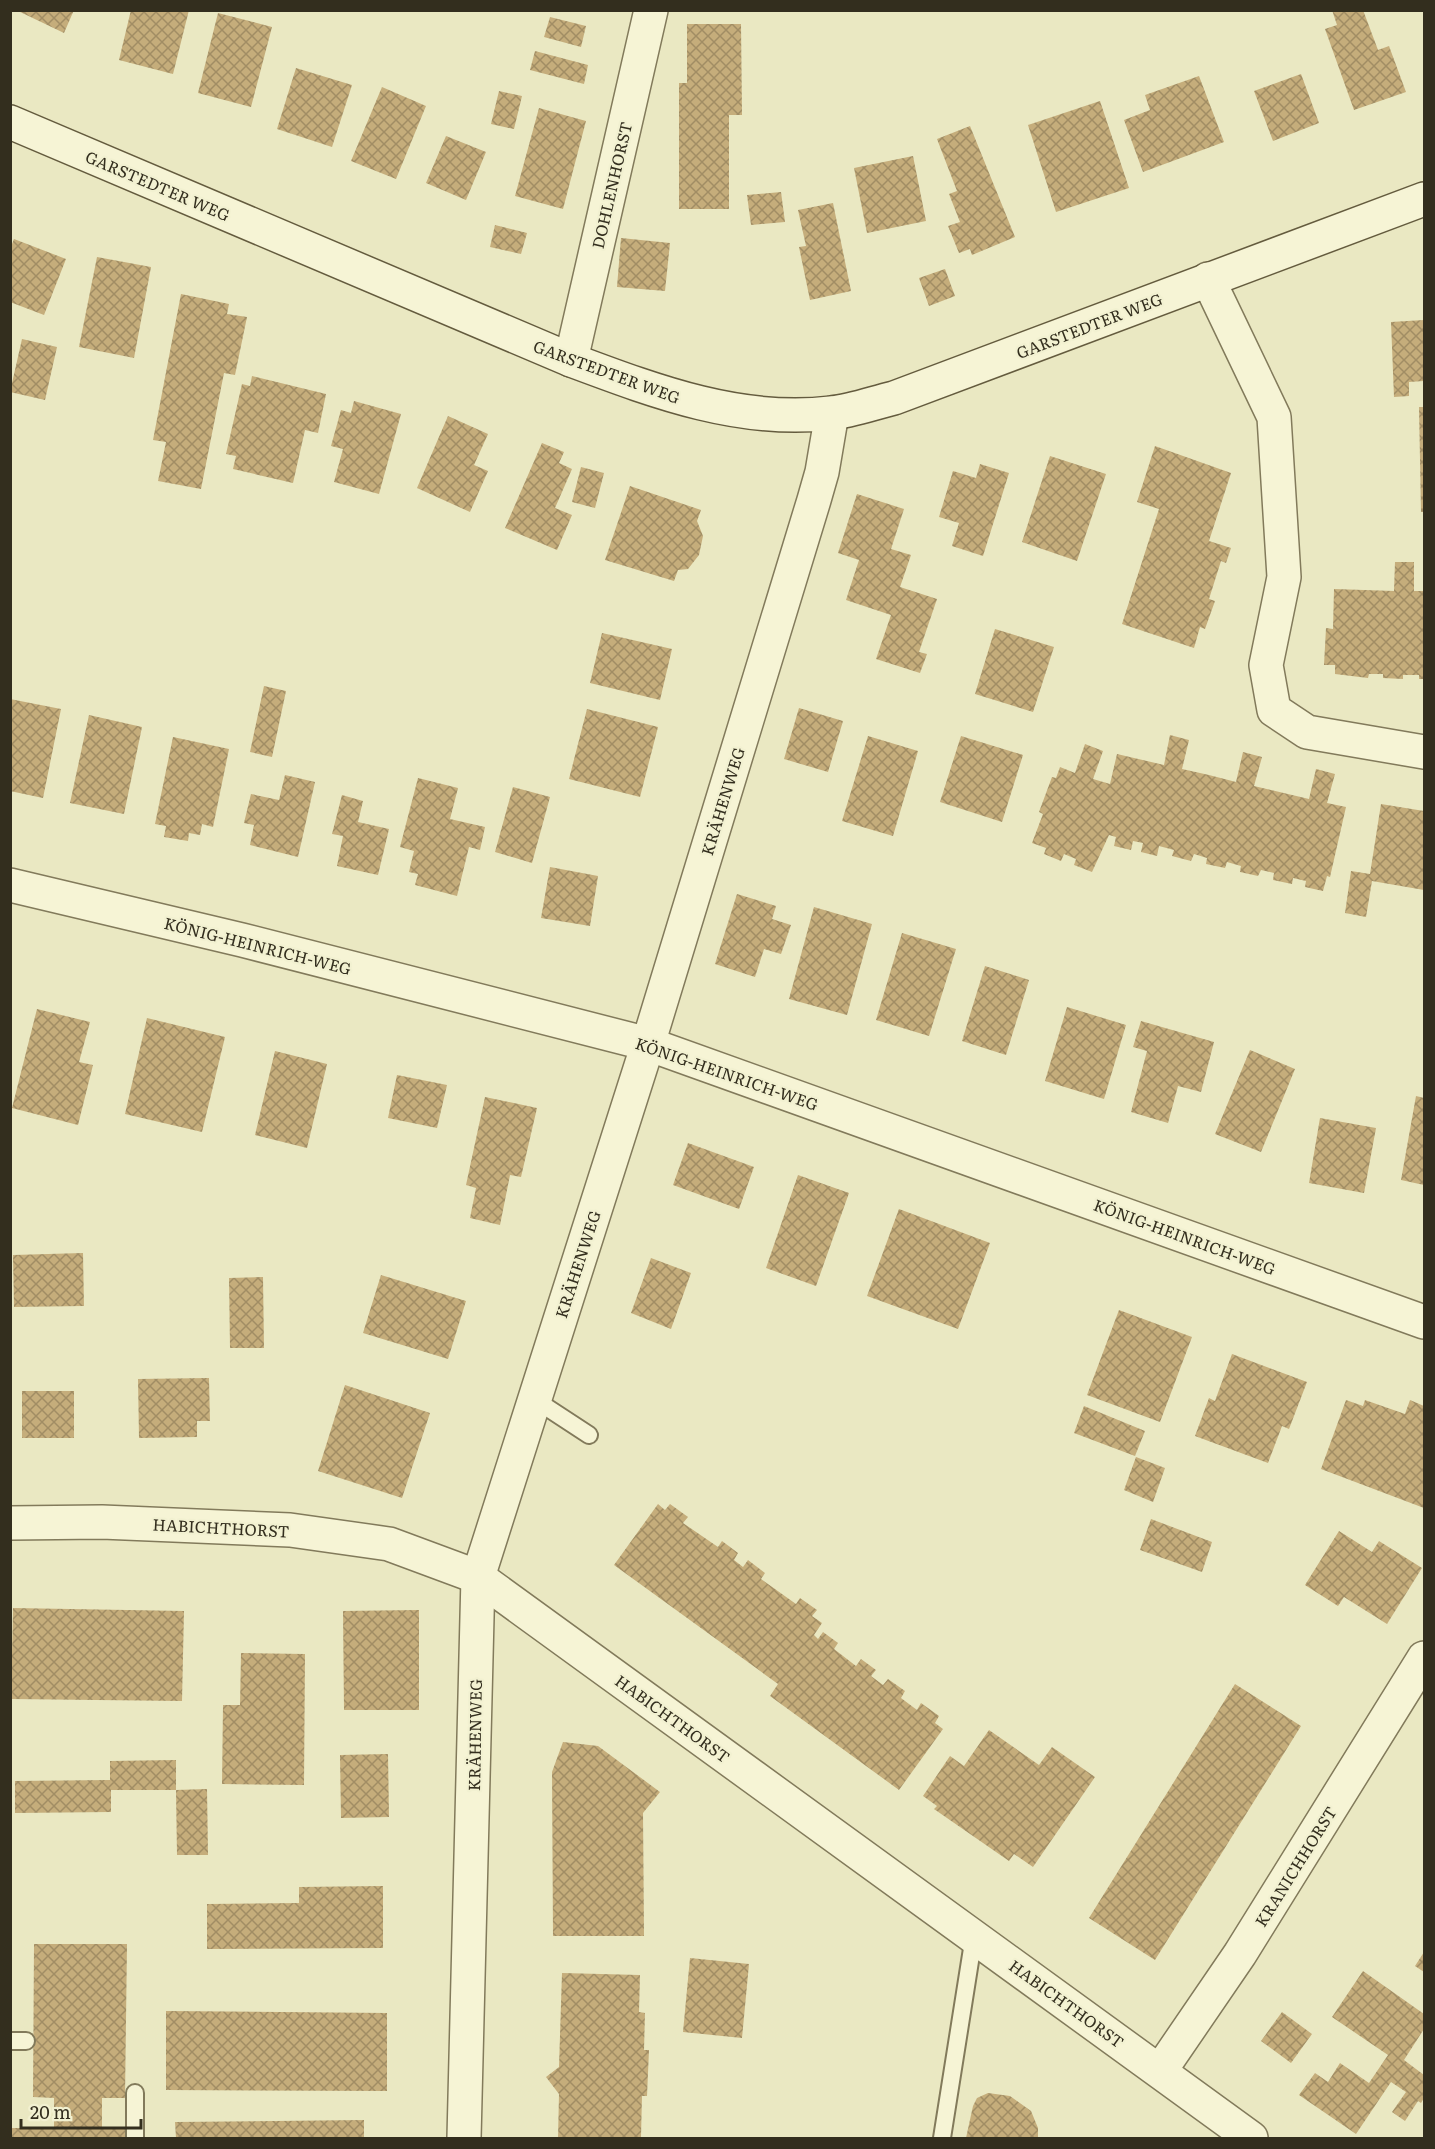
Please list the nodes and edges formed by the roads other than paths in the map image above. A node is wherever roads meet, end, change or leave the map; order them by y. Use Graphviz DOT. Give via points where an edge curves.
graph roads {
  1 [pos="651,10"];
  2 [pos="10,122"];
  3 [pos="1425,199"];
  4 [pos="1208,279"];
  5 [pos="571,360"];
  6 [pos="832,413"];
  7 [pos="1425,752"];
  8 [pos="10,885"];
  9 [pos="648,1044"];
  10 [pos="1425,1322"];
  11 [pos="534,1399"];
  12 [pos="589,1435"];
  13 [pos="10,1523"];
  14 [pos="478,1577"];
  15 [pos="1425,1658"];
  16 [pos="974,1936"];
  17 [pos="1160,2071"];
  18 [pos="135,2092"];
  19 [pos="135,2139"];
  20 [pos="464,2139"];
  21 [pos="942,2139"];
  22 [pos="1251,2139"];
  1 -- 5 [label="street, DOHLENHORST"];
  2 -- 5 [label="street, GARSTEDTER WEG"];
  3 -- 4 [label="street, GARSTEDTER WEG"];
  4 -- 6 [label="street, GARSTEDTER WEG" via="976,369 894,398"];
  4 -- 7 [label="street" via="1275,417 1284,577 1266,665 1274,711 1307,732"];
  5 -- 6 [label="street, GARSTEDTER WEG" via="663,394 728,409 786,416"];
  6 -- 9 [label="street, KRÄHENWEG" via="822,472"];
  8 -- 9 [label="street, KÖNIG-HEINRICH-WEG"];
  9 -- 10 [label="street, KÖNIG-HEINRICH-WEG"];
  9 -- 11 [label="street, KRÄHENWEG"];
  11 -- 12 [label="lane"];
  11 -- 14 [label="street, KRÄHENWEG"];
  13 -- 14 [label="street, HABICHTHORST" via="102,1522 290,1530 389,1544"];
  14 -- 16 [label="street, HABICHTHORST"];
  14 -- 20 [label="street, KRÄHENWEG"];
  15 -- 17 [label="street, KRANICHHORST" via="1239,1954"];
  16 -- 17 [label="street, HABICHTHORST"];
  16 -- 21 [label="lane"];
  17 -- 22 [label="street, HABICHTHORST"];
  18 -- 19 [label="lane"];
}
